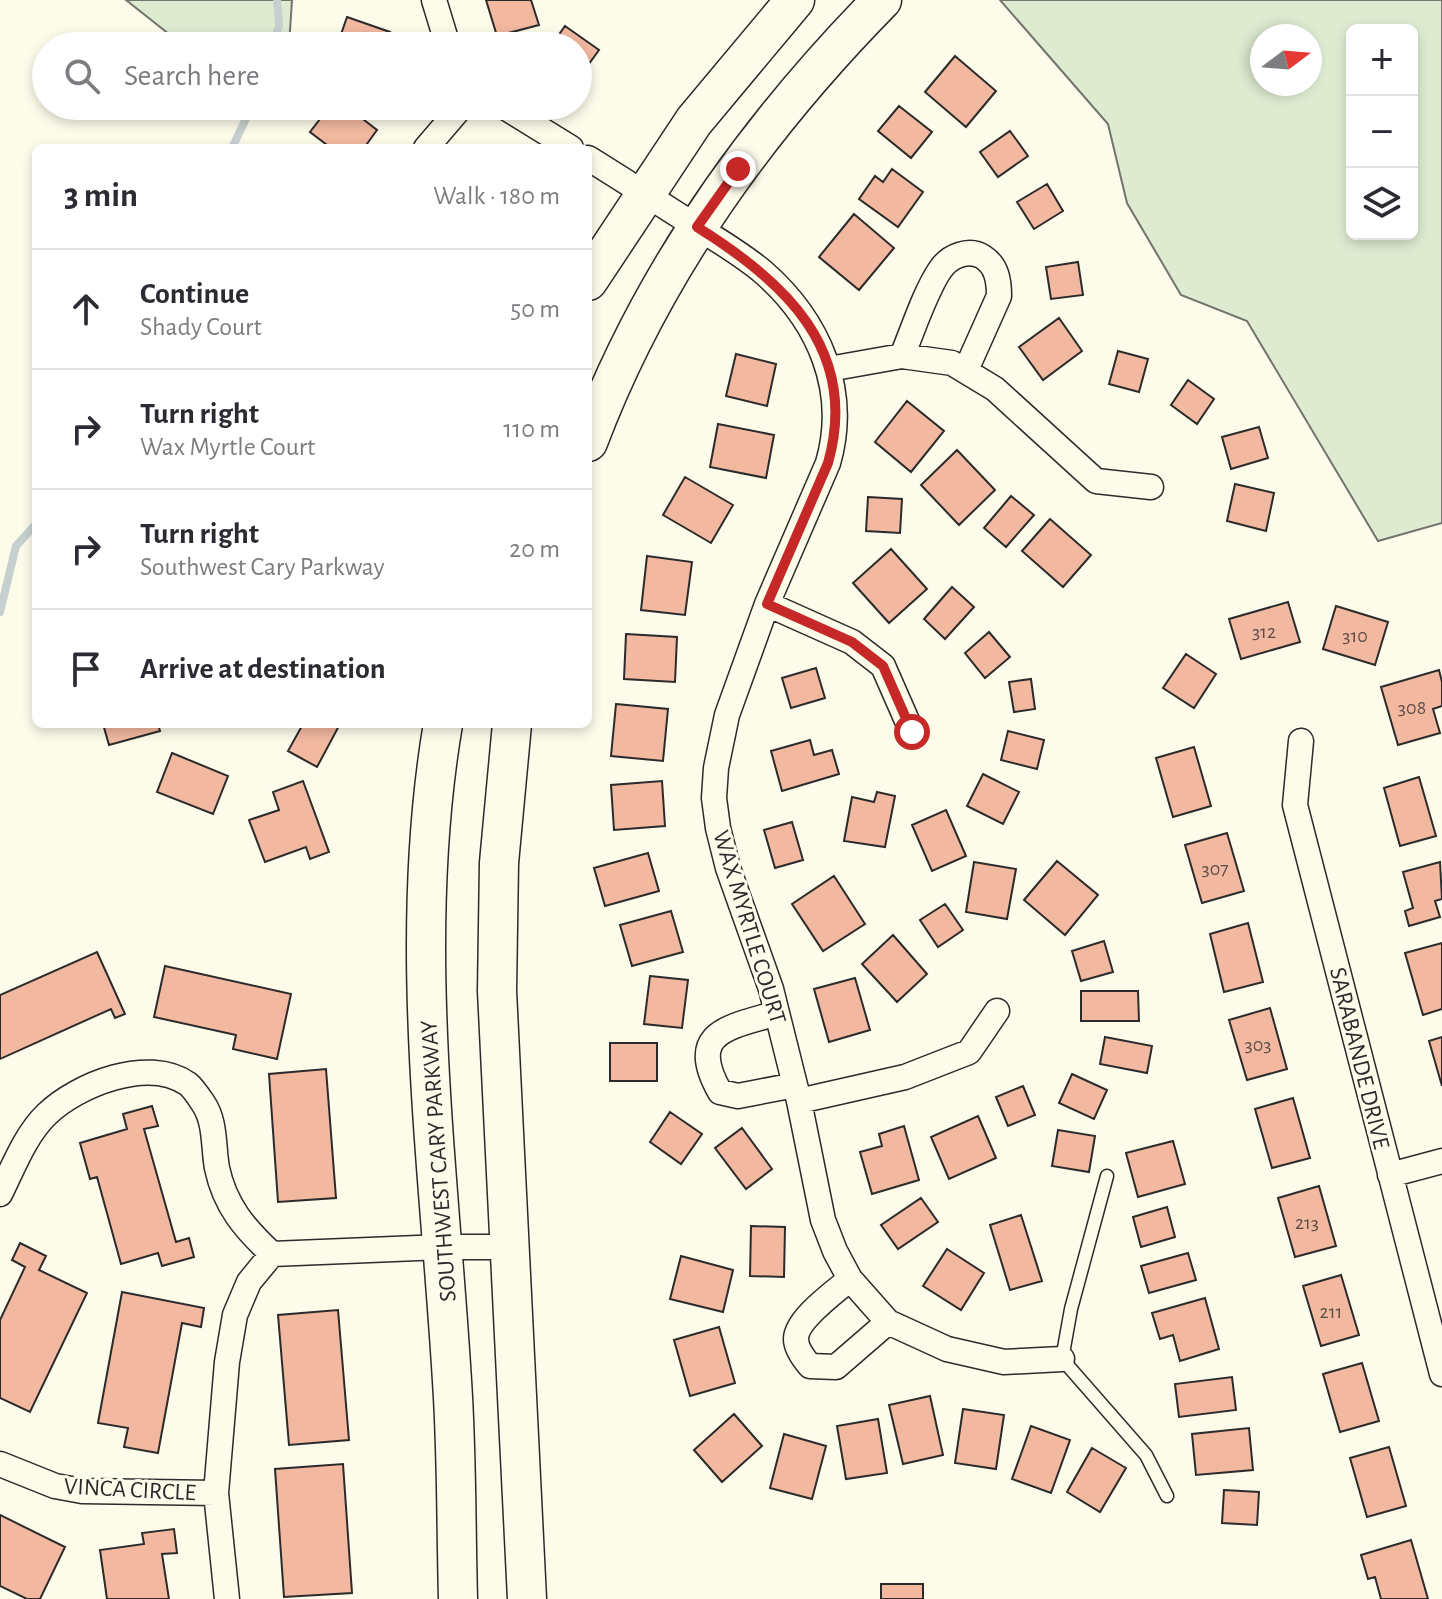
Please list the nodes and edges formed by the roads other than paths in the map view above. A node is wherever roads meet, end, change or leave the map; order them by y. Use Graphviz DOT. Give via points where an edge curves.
graph roads {
  1 [pos="434,0"];
  2 [pos="795,0"];
  3 [pos="882,0"];
  4 [pos="444,32"];
  5 [pos="450,120"];
  6 [pos="526,120"];
  7 [pos="429,144"];
  8 [pos="565,144"];
  9 [pos="592,161"];
  10 [pos="645,194"];
  11 [pos="697,227"];
  12 [pos="592,275"];
  13 [pos="902,356"];
  14 [pos="829,369"];
  15 [pos="966,370"];
  16 [pos="592,433"];
  17 [pos="1151,487"];
  18 [pos="767,604"];
  19 [pos="442,728"];
  20 [pos="512,728"];
  21 [pos="912,732"];
  22 [pos="1301,741"];
  23 [pos="997,1011"];
  24 [pos="777,1013"];
  25 [pos="797,1093"];
  26 [pos="1442,1161"];
  27 [pos="1390,1175"];
  28 [pos="1107,1176"];
  29 [pos="0,1194"];
  30 [pos="442,1247"];
  31 [pos="510,1247"];
  32 [pos="272,1254"];
  33 [pos="850,1279"];
  34 [pos="888,1322"];
  35 [pos="1062,1359"];
  36 [pos="1442,1374"];
  37 [pos="0,1464"];
  38 [pos="216,1493"];
  39 [pos="1167,1496"];
  40 [pos="227,1599"];
  41 [pos="458,1599"];
  42 [pos="527,1599"];
  1 -- 4 [label="street"];
  2 -- 10 [label="main road" via="694,121"];
  3 -- 11 [label="main road" via="782,112"];
  5 -- 7 [label="street"];
  6 -- 8 [label="street"];
  9 -- 10 [label="street, WAX MYRTLE COURT"];
  10 -- 11 [label="street, WAX MYRTLE COURT"];
  10 -- 12 [label="main road"];
  11 -- 14 [label="street, WAX MYRTLE COURT" via="761,270 788,296 805,318"];
  11 -- 16 [label="main road" via="637,336"];
  13 -- 14 [label="street"];
  13 -- 15 [label="street" via="940,360"];
  13 -- 15 [label="street" via="941,268 968,253 983,257 996,270 999,296"];
  14 -- 18 [label="street, WAX MYRTLE COURT" via="834,445"];
  15 -- 17 [label="street" via="995,389 1096,481"];
  18 -- 21 [label="street" via="852,642 883,666"];
  18 -- 24 [label="street, WAX MYRTLE COURT" via="727,715 714,798 728,868"];
  19 -- 30 [label="main road, SOUTHWEST CARY PARKWAY" via="432,804 427,934"];
  20 -- 31 [label="main road" via="499,863 497,991"];
  22 -- 27 [label="street, SARABANDE DRIVE" via="1295,805"];
  23 -- 25 [label="street" via="969,1052 905,1077"];
  24 -- 25 [label="street, WAX MYRTLE COURT"];
  24 -- 25 [label="street" via="722,1030 708,1056 709,1073 720,1092"];
  25 -- 33 [label="street, WAX MYRTLE COURT" via="823,1220"];
  26 -- 27 [label="street"];
  27 -- 36 [label="street, SARABANDE DRIVE"];
  28 -- 35 [label="lane"];
  29 -- 32 [label="street" via="44,1116 68,1096 94,1083 165,1074 188,1084 205,1105 229,1206"];
  30 -- 31 [label="street"];
  30 -- 32 [label="street"];
  30 -- 41 [label="main road, SOUTHWEST CARY PARKWAY" via="453,1384"];
  31 -- 42 [label="main road"];
  32 -- 38 [label="street" via="249,1282 235,1315"];
  33 -- 34 [label="street, WAX MYRTLE COURT"];
  33 -- 34 [label="street" via="801,1323 796,1339 810,1366 836,1367"];
  34 -- 35 [label="street, WAX MYRTLE COURT" via="976,1357 1004,1362"];
  35 -- 39 [label="lane" via="1146,1455"];
  37 -- 38 [label="street, VINCA CIRCLE" via="82,1491"];
  38 -- 40 [label="street"];
}
